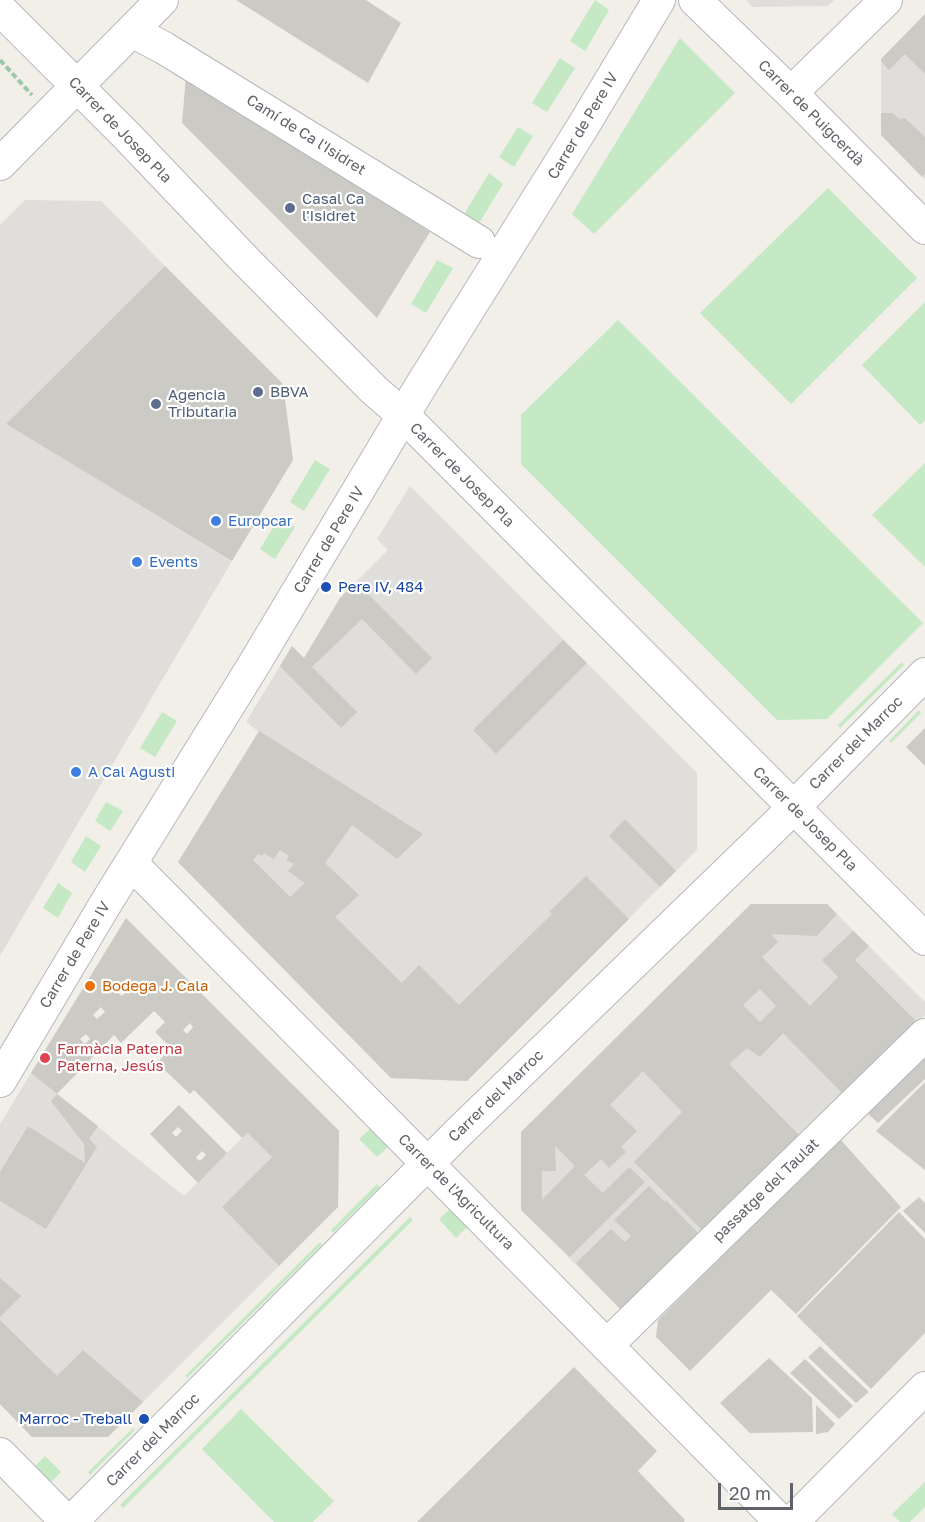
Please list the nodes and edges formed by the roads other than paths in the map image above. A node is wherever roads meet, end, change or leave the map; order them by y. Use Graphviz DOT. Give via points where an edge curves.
graph roads {
  1 [pos="162,0"];
  2 [pos="659,0"];
  3 [pos="695,0"];
  4 [pos="885,0"];
  5 [pos="0,9"];
  6 [pos="132,31"];
  7 [pos="76,85"];
  8 [pos="791,93"];
  9 [pos="0,164"];
  10 [pos="925,228"];
  11 [pos="479,242"];
  12 [pos="404,416"];
  13 [pos="925,674"];
  14 [pos="792,807"];
  15 [pos="131,863"];
  16 [pos="925,939"];
  17 [pos="925,1035"];
  18 [pos="0,1081"];
  19 [pos="429,1163"];
  20 [pos="607,1345"];
  21 [pos="925,1388"];
  22 [pos="0,1454"];
  23 [pos="69,1522"];
  24 [pos="781,1522"];
  25 [pos="792,1522"];
  1 -- 6 [label="street"];
  2 -- 12 [label="street, Carrer de Pere IV"];
  3 -- 8 [label="street, Carrer de Puigcerdà"];
  4 -- 8 [label="street"];
  5 -- 7 [label="street, Carrer de Josep Pla"];
  6 -- 7 [label="street"];
  6 -- 11 [label="street, Camí de Ca l'Isidret"];
  7 -- 9 [label="street"];
  7 -- 12 [label="street, Carrer de Josep Pla" via="310,326"];
  8 -- 10 [label="street, Carrer de Puigcerdà"];
  12 -- 14 [label="street, Carrer de Josep Pla"];
  12 -- 15 [label="street, Carrer de Pere IV"];
  13 -- 14 [label="street, Carrer del Marroc"];
  14 -- 16 [label="street, Carrer de Josep Pla"];
  14 -- 19 [label="street, Carrer del Marroc"];
  15 -- 18 [label="street, Carrer de Pere IV"];
  15 -- 19 [label="street, Carrer de l'Agricultura"];
  17 -- 20 [label="street, passatge del Taulat"];
  19 -- 20 [label="street, Carrer de l'Agricultura"];
  19 -- 23 [label="street, Carrer del Marroc"];
  20 -- 24 [label="street, Carrer de l'Agricultura"];
  21 -- 25 [label="street"];
  22 -- 23 [label="street"];
}
